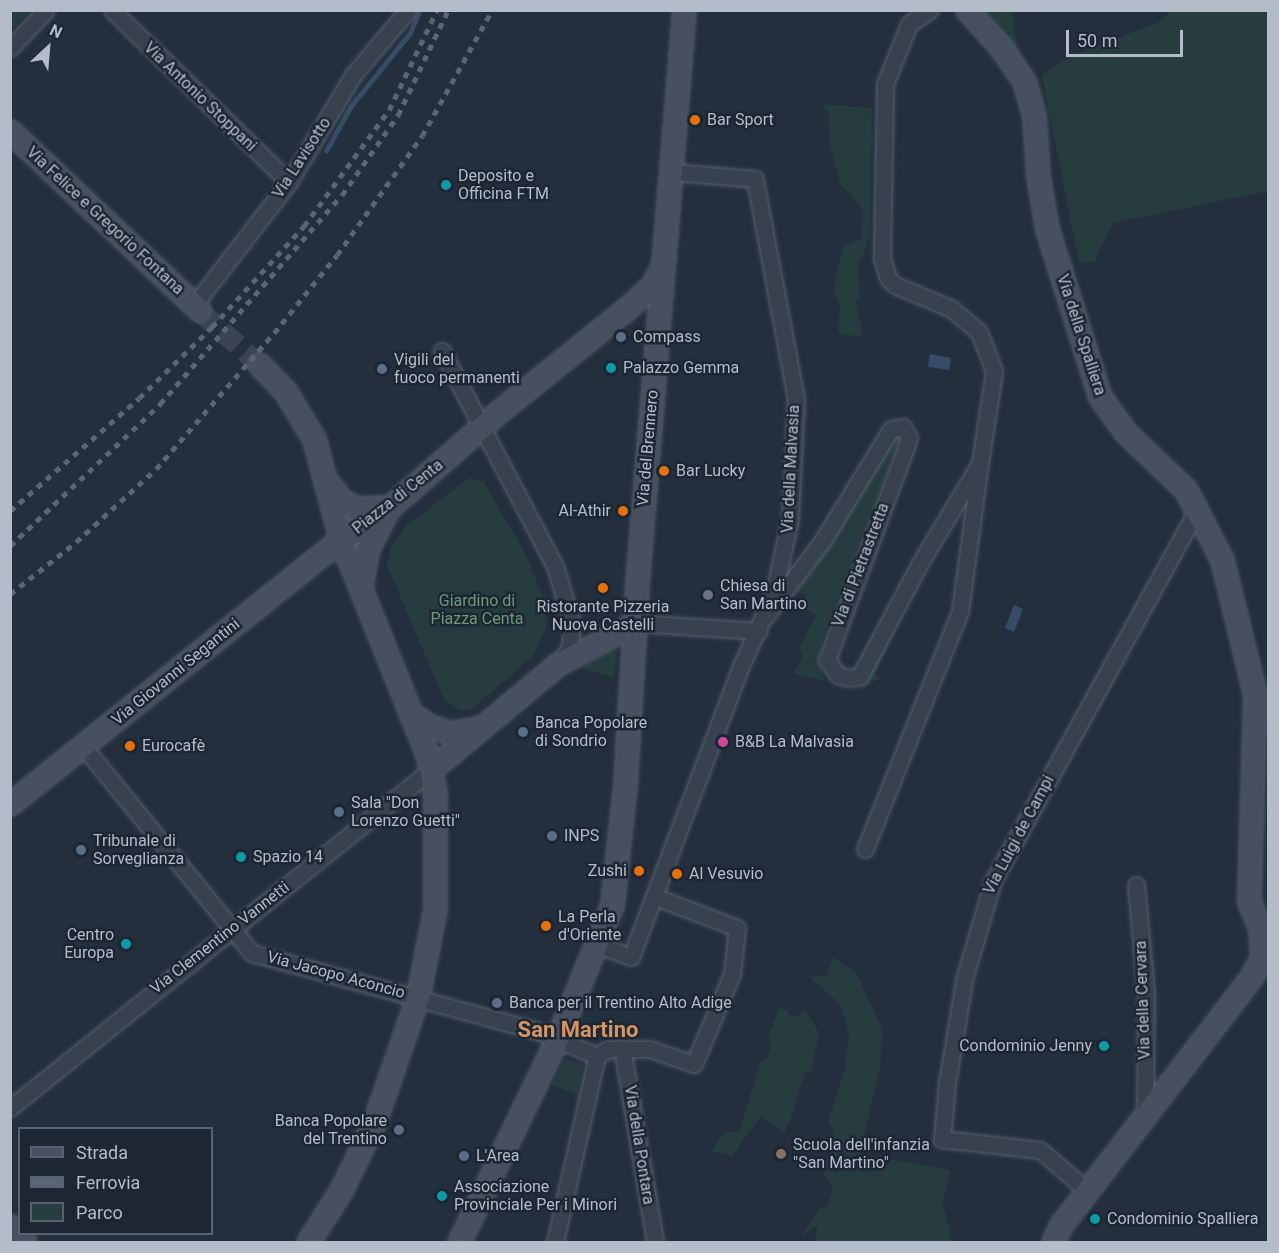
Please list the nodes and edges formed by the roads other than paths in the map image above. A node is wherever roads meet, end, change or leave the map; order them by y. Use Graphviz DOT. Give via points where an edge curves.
graph roads {
  1 [pos="46,10"];
  2 [pos="112,10"];
  3 [pos="408,10"];
  4 [pos="684,10"];
  5 [pos="930,10"];
  6 [pos="963,11"];
  7 [pos="10,48"];
  8 [pos="10,131"];
  9 [pos="671,172"];
  10 [pos="289,182"];
  11 [pos="664,263"];
  12 [pos="197,307"];
  13 [pos="625,310"];
  14 [pos="658,335"];
  15 [pos="442,351"];
  16 [pos="259,364"];
  17 [pos="483,425"];
  18 [pos="980,464"];
  19 [pos="328,483"];
  20 [pos="391,506"];
  21 [pos="1197,510"];
  22 [pos="342,540"];
  23 [pos="361,587"];
  24 [pos="765,616"];
  25 [pos="635,623"];
  26 [pos="759,631"];
  27 [pos="558,664"];
  28 [pos="410,713"];
  29 [pos="492,721"];
  30 [pos="83,746"];
  31 [pos="432,769"];
  32 [pos="10,804"];
  33 [pos="865,849"];
  34 [pos="1136,885"];
  35 [pos="656,897"];
  36 [pos="233,930"];
  37 [pos="598,945"];
  38 [pos="1266,955"];
  39 [pos="418,996"];
  40 [pos="558,1037"];
  41 [pos="622,1048"];
  42 [pos="597,1056"];
  43 [pos="10,1108"];
  44 [pos="1145,1116"];
  45 [pos="1088,1191"];
  46 [pos="308,1242"];
  47 [pos="459,1242"];
  48 [pos="555,1242"];
  49 [pos="655,1242"];
  50 [pos="1053,1242"];
  1 -- 7 [label="street"];
  2 -- 10 [label="street, Via Antonio Stoppani"];
  3 -- 10 [label="street, Via Lavisotto" via="353,75"];
  4 -- 9 [label="main road, Via del Brennero"];
  5 -- 18 [label="street, Via di Pietrastretta" via="909,24 894,55 882,111 882,258 888,278 967,319 979,332 992,361 993,383"];
  6 -- 21 [label="main road, Via della Spalliera" via="1000,46 1024,81 1034,115 1047,228 1100,397 1126,433 1179,481"];
  8 -- 12 [label="main road, Via Felice e Gregorio Fontana"];
  9 -- 11 [label="main road, Via del Brennero"];
  9 -- 24 [label="street, Via della Malvasia" via="755,178 763,213 787,339 796,419 788,537"];
  10 -- 12 [label="street, Via Lavisotto"];
  11 -- 13 [label="main road, Piazza di Centa" via="652,286"];
  11 -- 14 [label="main road, Via del Brennero"];
  13 -- 14 [label="main road" via="644,314"];
  13 -- 17 [label="main road, Piazza di Centa"];
  14 -- 25 [label="main road, Via del Brennero"];
  15 -- 17 [label="street"];
  16 -- 19 [label="main road" via="302,415"];
  17 -- 20 [label="main road, Piazza di Centa"];
  17 -- 27 [label="street" via="564,589 572,634 570,647"];
  18 -- 24 [label="street, Via di Pietrastretta" via="920,563 860,676 838,675 827,660 905,450 909,437 903,427 891,429 823,540"];
  18 -- 33 [label="street, Via di Pietrastretta" via="960,611"];
  19 -- 20 [label="main road" via="341,500 356,508"];
  19 -- 22 [label="main road"];
  20 -- 22 [label="main road, Piazza di Centa"];
  20 -- 23 [label="main road" via="371,539"];
  21 -- 38 [label="main road, Via della Spalliera" via="1222,560 1255,694 1249,902"];
  21 -- 45 [label="street, Via Luigi de Campi" via="993,881 965,976 947,1083 942,1139 1040,1149"];
  22 -- 23 [label="main road, Piazza di Centa"];
  22 -- 30 [label="main road, Via Giovanni Segantini"];
  23 -- 28 [label="main road, Piazza di Centa"];
  24 -- 26 [label="street, Via della Malvasia"];
  25 -- 26 [label="street"];
  25 -- 27 [label="main road"];
  25 -- 37 [label="main road, Via del Brennero" via="615,886"];
  26 -- 35 [label="street, Via della Malvasia" via="742,664"];
  27 -- 29 [label="main road"];
  28 -- 29 [label="main road" via="428,726 450,733 475,730"];
  28 -- 31 [label="main road, Piazza di Centa"];
  29 -- 31 [label="main road"];
  30 -- 32 [label="main road, Via Giovanni Segantini"];
  30 -- 36 [label="street, Via Jacopo Aconcio"];
  31 -- 36 [label="street, Via Clementino Vannetti"];
  31 -- 39 [label="main road" via="435,909"];
  34 -- 44 [label="street, Via della Cervara" via="1146,992"];
  35 -- 37 [label="street, Via della Malvasia" via="632,957"];
  35 -- 41 [label="street" via="737,928 732,974 694,1064 650,1049"];
  36 -- 39 [label="street, Via Jacopo Aconcio" via="252,953"];
  36 -- 43 [label="street, Via Clementino Vannetti" via="206,947"];
  37 -- 40 [label="main road, Via del Brennero"];
  38 -- 44 [label="main road"];
  39 -- 40 [label="street, Via Jacopo Aconcio"];
  39 -- 46 [label="main road" via="374,1124 340,1192"];
  40 -- 42 [label="street, Via Jacopo Aconcio"];
  40 -- 47 [label="main road, Via del Brennero"];
  41 -- 42 [label="street"];
  41 -- 49 [label="street, Via della Pontara"];
  42 -- 48 [label="street"];
  44 -- 45 [label="main road"];
  45 -- 50 [label="main road" via="1061,1225"];
}
